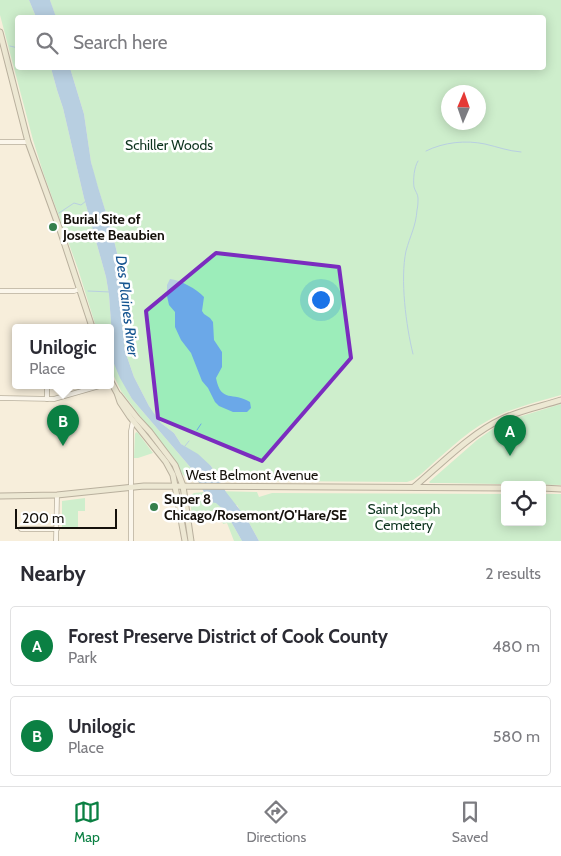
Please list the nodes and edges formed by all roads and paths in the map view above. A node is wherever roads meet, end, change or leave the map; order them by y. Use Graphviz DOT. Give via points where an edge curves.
graph roads {
  1 [pos="0,32"];
  2 [pos="0,142"];
  3 [pos="28,142"];
  4 [pos="80,289"];
  5 [pos="0,291"];
  6 [pos="91,324"];
  7 [pos="114,387"];
  8 [pos="47,389"];
  9 [pos="89,389"];
  10 [pos="117,393"];
  11 [pos="0,398"];
  12 [pos="47,399"];
  13 [pos="561,400"];
  14 [pos="133,421"];
  15 [pos="176,486"];
  16 [pos="183,486"];
  17 [pos="131,487"];
  18 [pos="414,487"];
  19 [pos="501,488"];
  20 [pos="546,488"];
  21 [pos="561,488"];
  22 [pos="57,495"];
  23 [pos="0,496"];
  24 [pos="22,529"];
  25 [pos="56,529"];
  26 [pos="56,541"];
  27 [pos="131,541"];
  28 [pos="185,541"];
  29 [pos="192,541"];
  1 -- 3 [label="main road"];
  2 -- 3 [label="street"];
  3 -- 4 [label="main road"];
  4 -- 5 [label="street"];
  4 -- 6 [label="main road"];
  7 -- 10 [label="main road"];
  8 -- 12 [label="street"];
  9 -- 12 [label="street"];
  10 -- 14 [label="main road"];
  10 -- 16 [label="main road" via="171,458"];
  11 -- 12 [label="street"];
  13 -- 18 [label="main road" via="511,415 478,433"];
  14 -- 15 [label="main road" via="166,462"];
  14 -- 17 [label="street"];
  15 -- 16 [label="main road, West Belmont Avenue"];
  15 -- 17 [label="main road, West Belmont Avenue"];
  15 -- 28 [label="main road"];
  16 -- 18 [label="main road, West Belmont Avenue"];
  16 -- 29 [label="main road"];
  17 -- 22 [label="main road, West Belmont Avenue"];
  17 -- 27 [label="street"];
  18 -- 19 [label="main road, West Belmont Avenue"];
  20 -- 21 [label="main road"];
  22 -- 23 [label="main road, West Belmont Avenue"];
  22 -- 25 [label="street"];
  24 -- 25 [label="street"];
  25 -- 26 [label="street"];
}
